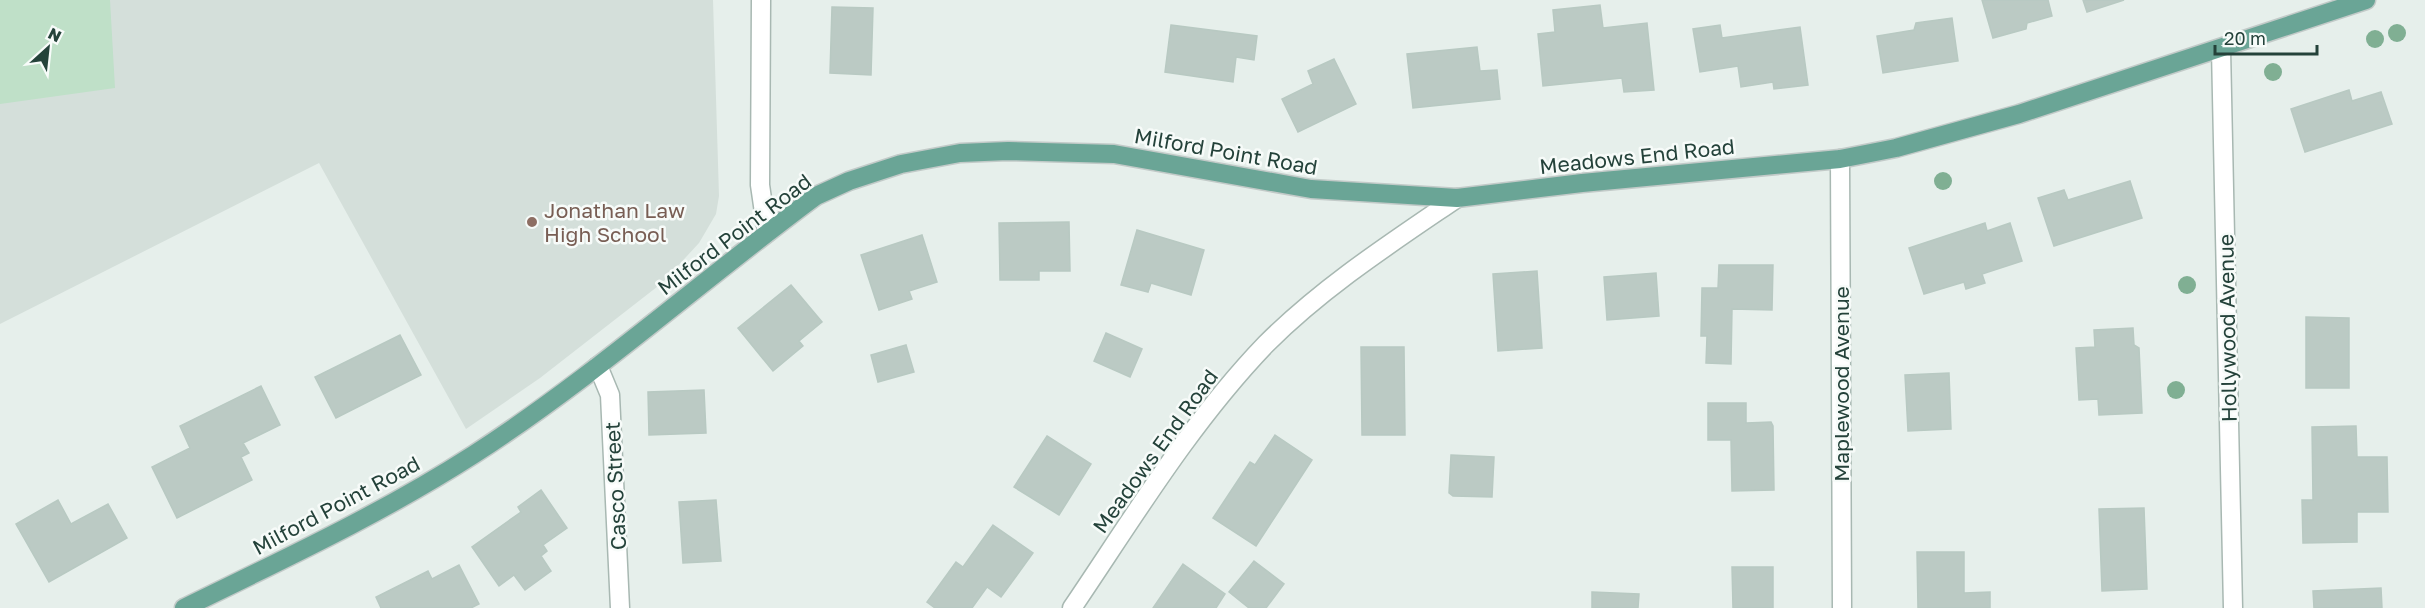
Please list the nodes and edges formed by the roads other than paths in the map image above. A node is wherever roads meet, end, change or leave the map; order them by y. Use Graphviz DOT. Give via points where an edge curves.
graph roads {
  1 [pos="761,0"];
  2 [pos="2366,0"];
  3 [pos="2221,49"];
  4 [pos="1840,159"];
  5 [pos="1457,198"];
  6 [pos="767,232"];
  7 [pos="598,366"];
  8 [pos="184,608"];
  9 [pos="620,608"];
  10 [pos="1072,608"];
  11 [pos="1842,608"];
  12 [pos="2233,608"];
  1 -- 6 [label="street" via="760,185"];
  2 -- 3 [label="main road, Meadows End Road"];
  3 -- 4 [label="main road, Meadows End Road" via="2019,114"];
  3 -- 12 [label="street, Hollywood Avenue"];
  4 -- 5 [label="main road, Meadows End Road"];
  4 -- 11 [label="street, Maplewood Avenue"];
  5 -- 6 [label="main road, Milford Point Road" via="1311,189 1114,154 984,152 920,160 849,181 816,195"];
  5 -- 10 [label="street, Meadows End Road" via="1356,267 1268,343 1195,427"];
  6 -- 7 [label="main road, Milford Point Road"];
  7 -- 8 [label="main road, Milford Point Road" via="473,455 365,520"];
  7 -- 9 [label="street, Casco Street" via="611,399"];
}
